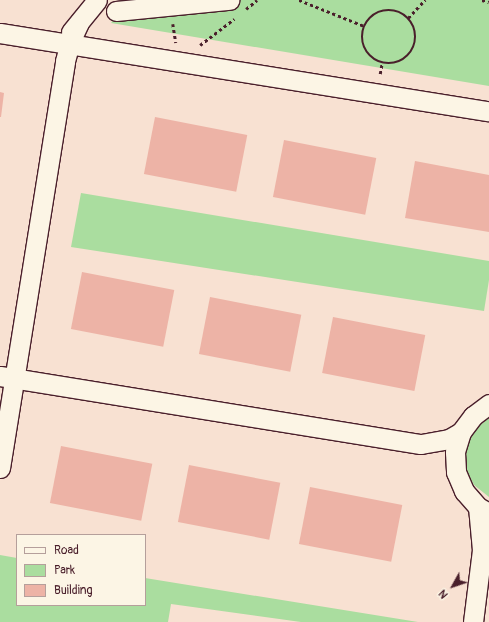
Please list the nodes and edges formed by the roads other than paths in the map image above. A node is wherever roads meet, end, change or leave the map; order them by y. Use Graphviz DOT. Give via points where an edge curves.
graph roads {
  1 [pos="97,0"];
  2 [pos="229,0"];
  3 [pos="116,11"];
  4 [pos="79,23"];
  5 [pos="0,33"];
  6 [pos="72,48"];
  7 [pos="489,111"];
  8 [pos="7,377"];
  9 [pos="489,404"];
  10 [pos="461,432"];
  11 [pos="421,444"];
  12 [pos="0,468"];
  13 [pos="456,472"];
  14 [pos="484,510"];
  15 [pos="472,622"];
  1 -- 4 [label="street"];
  2 -- 3 [label="street"];
  4 -- 6 [label="street"];
  4 -- 6 [label="street" via="80,39 84,44"];
  5 -- 6 [label="street"];
  6 -- 7 [label="street" via="180,62"];
  6 -- 8 [label="street"];
  8 -- 11 [label="street"];
  8 -- 12 [label="street"];
  9 -- 10 [label="street" via="473,416"];
  10 -- 11 [label="street" via="437,443"];
  10 -- 13 [label="street" via="455,452"];
  11 -- 13 [label="street" via="445,460"];
  13 -- 14 [label="street" via="464,491"];
  14 -- 15 [label="street" via="482,550"];
}
